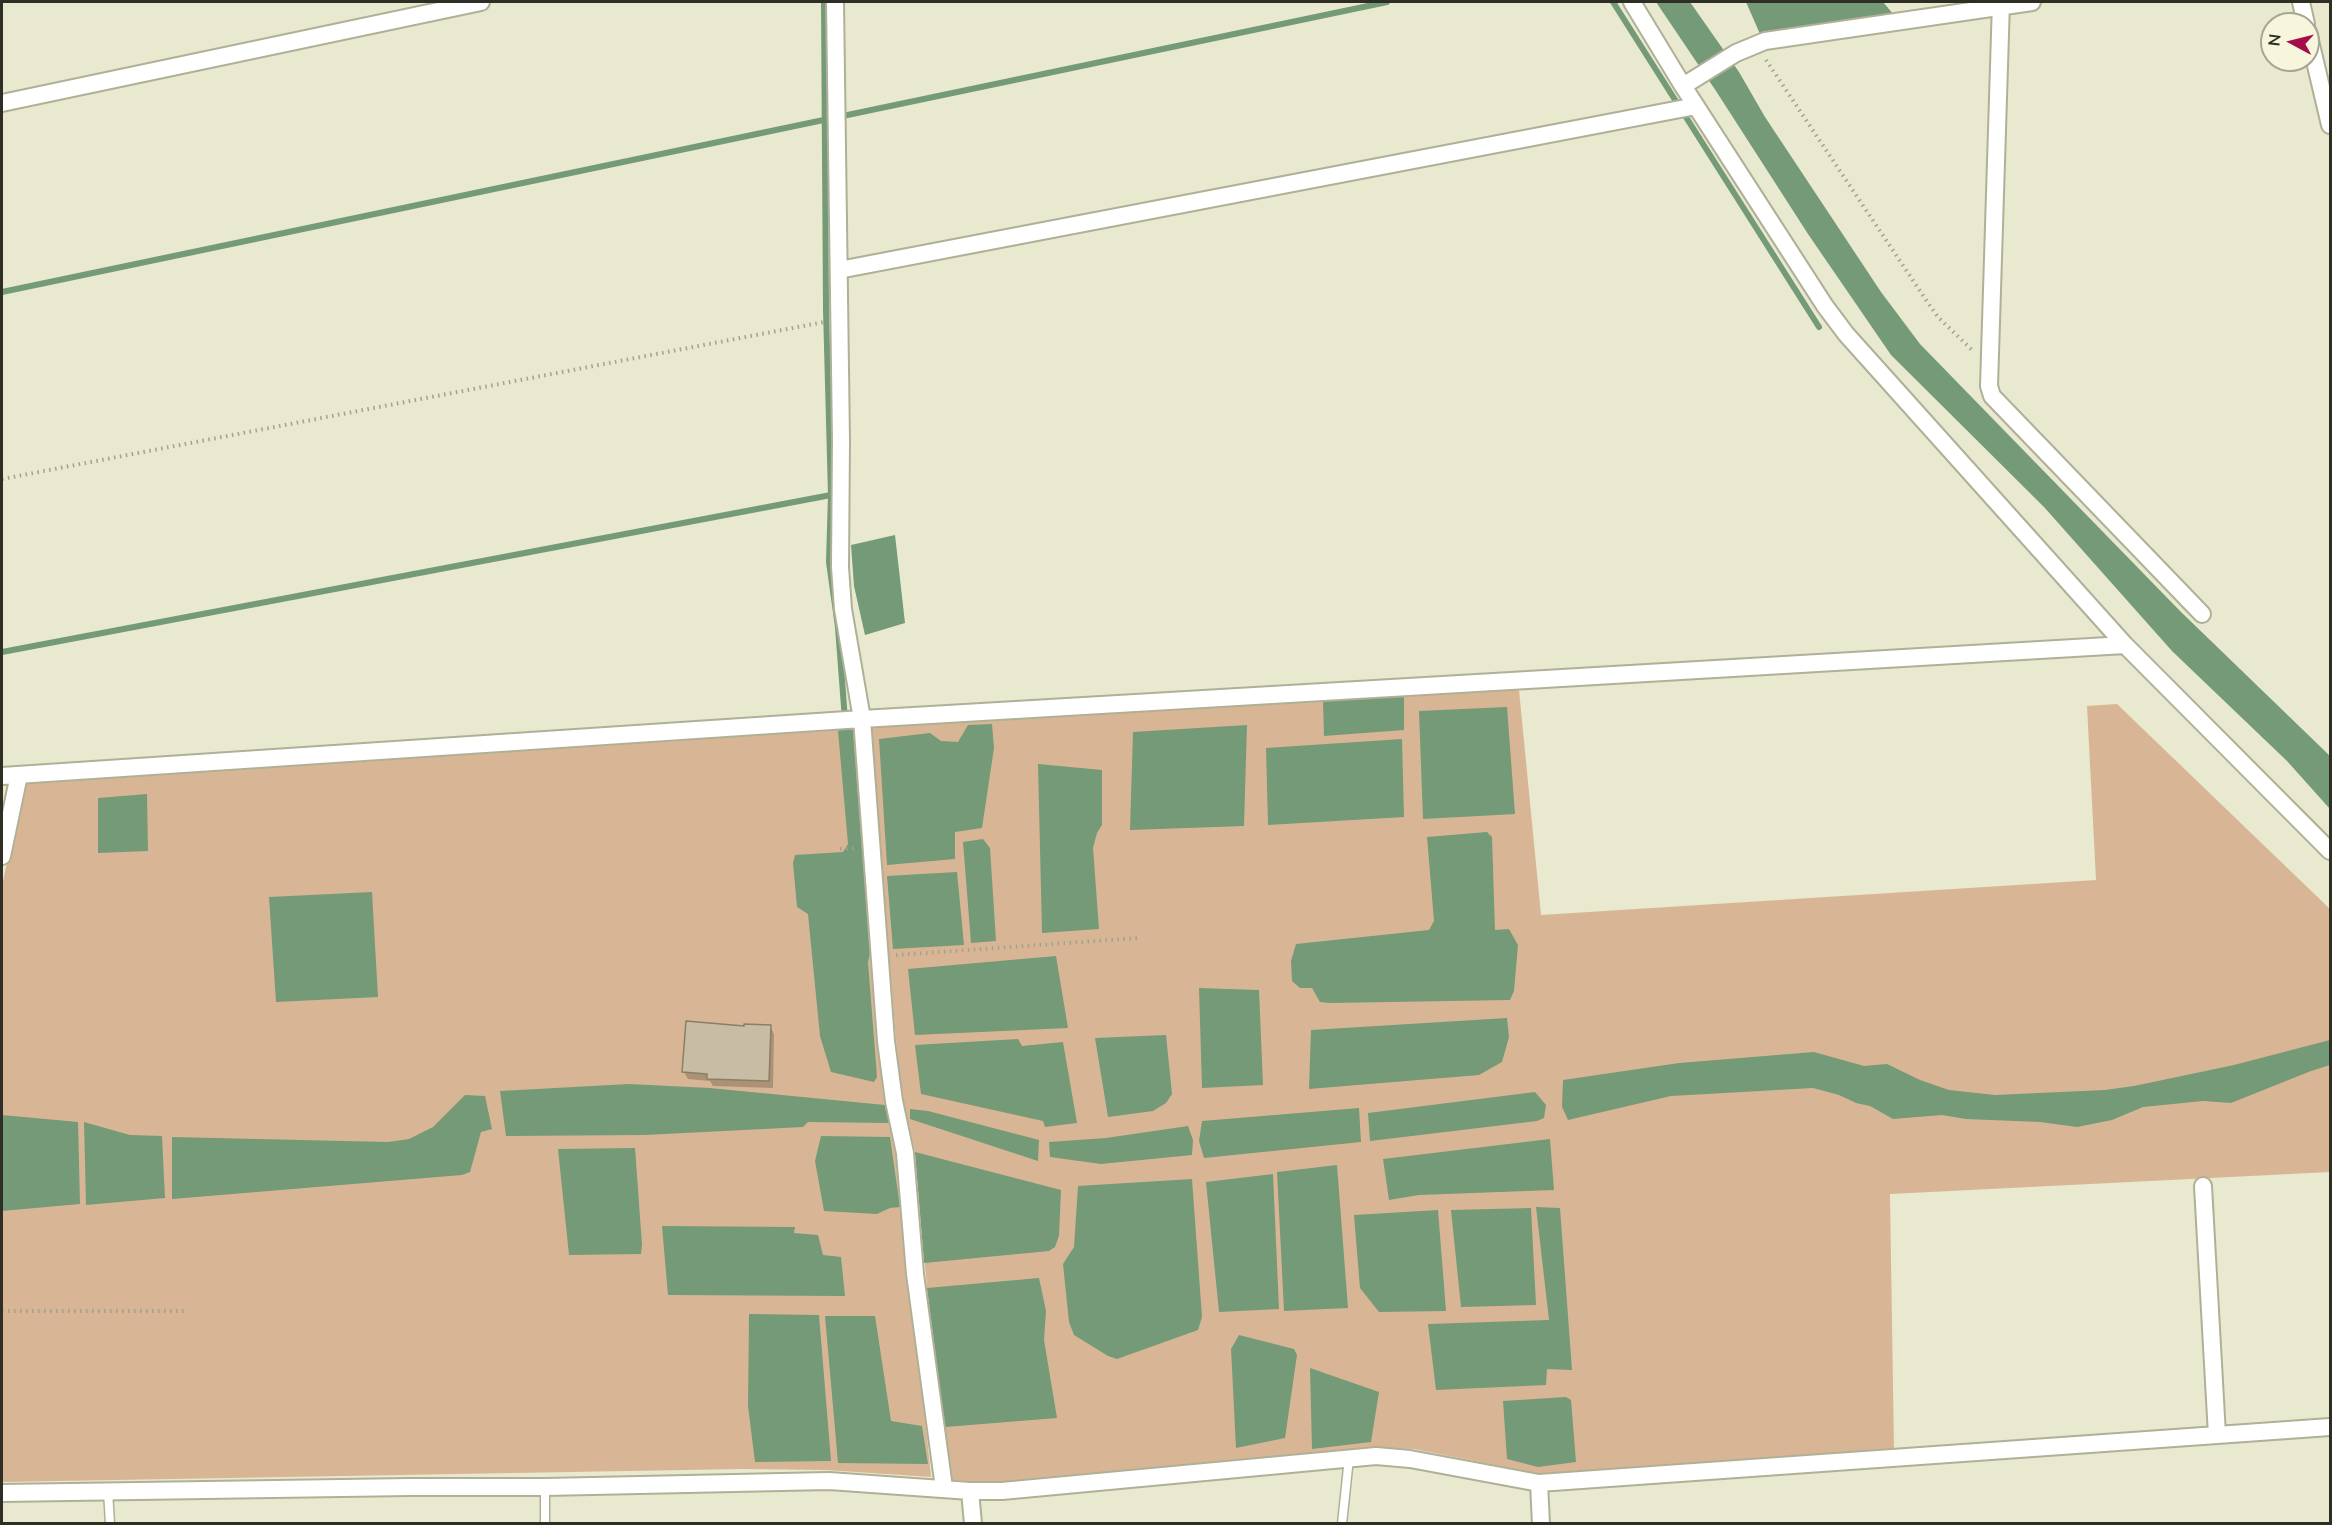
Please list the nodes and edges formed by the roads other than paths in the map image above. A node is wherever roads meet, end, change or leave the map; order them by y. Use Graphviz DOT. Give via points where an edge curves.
graph roads {
  1 [pos="481,2"];
  2 [pos="835,2"];
  3 [pos="1632,2"];
  4 [pos="2032,2"];
  5 [pos="2001,4"];
  6 [pos="2318,72"];
  7 [pos="1688,83"];
  8 [pos="2,103"];
  9 [pos="1696,106"];
  10 [pos="2331,125"];
  11 [pos="838,270"];
  12 [pos="2202,614"];
  13 [pos="2125,645"];
  14 [pos="862,719"];
  15 [pos="19,775"];
  16 [pos="2,776"];
  17 [pos="2331,851"];
  18 [pos="2,856"];
  19 [pos="2204,1186"];
  20 [pos="2331,1427"];
  21 [pos="2217,1435"];
  22 [pos="1349,1458"];
  23 [pos="1539,1484"];
  24 [pos="545,1487"];
  25 [pos="944,1488"];
  26 [pos="108,1490"];
  27 [pos="970,1491"];
  28 [pos="2,1493"];
  29 [pos="110,1524"];
  30 [pos="545,1524"];
  31 [pos="973,1524"];
  32 [pos="1342,1524"];
  33 [pos="1541,1524"];
  1 -- 8 [label="street"];
  2 -- 11 [label="street"];
  3 -- 7 [label="street"];
  4 -- 5 [label="street"];
  5 -- 7 [label="street" via="1755,44"];
  5 -- 12 [label="street" via="1989,386 1992,396"];
  6 -- 10 [label="street"];
  7 -- 9 [label="street"];
  9 -- 11 [label="street"];
  9 -- 13 [label="street" via="1846,334"];
  11 -- 14 [label="street" via="840,567 843,609"];
  13 -- 14 [label="street"];
  13 -- 17 [label="street"];
  14 -- 15 [label="street"];
  14 -- 25 [label="street" via="886,1041 905,1153 915,1274"];
  15 -- 16 [label="street"];
  15 -- 18 [label="street"];
  19 -- 21 [label="street"];
  20 -- 21 [label="street"];
  21 -- 23 [label="street"];
  22 -- 23 [label="street" via="1410,1459"];
  22 -- 27 [label="street"];
  22 -- 32 [label="lane"];
  23 -- 33 [label="street"];
  24 -- 25 [label="street" via="829,1480"];
  24 -- 26 [label="street"];
  24 -- 30 [label="lane"];
  25 -- 27 [label="street"];
  26 -- 28 [label="street"];
  26 -- 29 [label="lane"];
  27 -- 31 [label="street"];
}
